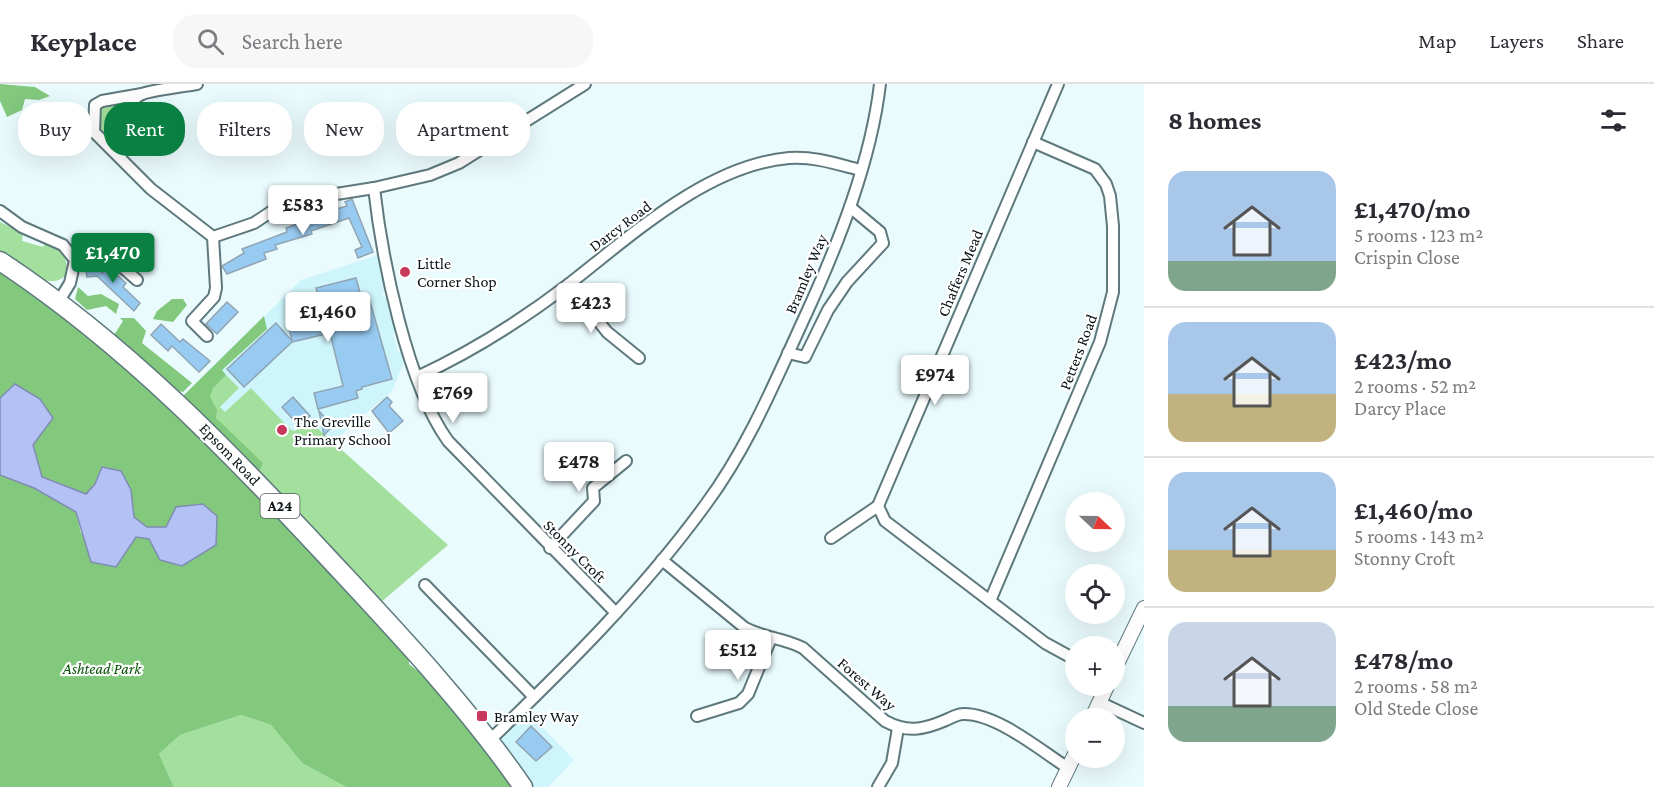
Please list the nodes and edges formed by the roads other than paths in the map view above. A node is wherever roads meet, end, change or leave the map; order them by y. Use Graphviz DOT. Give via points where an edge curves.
graph roads {
  1 [pos="197,84"];
  2 [pos="585,84"];
  3 [pos="880,84"];
  4 [pos="1058,84"];
  5 [pos="182,86"];
  6 [pos="142,94"];
  7 [pos="1033,142"];
  8 [pos="121,158"];
  9 [pos="860,170"];
  10 [pos="374,188"];
  11 [pos="850,207"];
  12 [pos="0,211"];
  13 [pos="213,237"];
  14 [pos="75,260"];
  15 [pos="0,261"];
  16 [pos="137,280"];
  17 [pos="569,284"];
  18 [pos="59,301"];
  19 [pos="207,336"];
  20 [pos="788,353"];
  21 [pos="639,358"];
  22 [pos="417,377"];
  23 [pos="626,461"];
  24 [pos="878,507"];
  25 [pos="831,538"];
  26 [pos="550,548"];
  27 [pos="662,560"];
  28 [pos="425,585"];
  29 [pos="990,601"];
  30 [pos="1144,608"];
  31 [pos="616,613"];
  32 [pos="771,638"];
  33 [pos="1125,647"];
  34 [pos="1065,654"];
  35 [pos="1102,696"];
  36 [pos="534,697"];
  37 [pos="1099,702"];
  38 [pos="1096,708"];
  39 [pos="697,716"];
  40 [pos="1144,723"];
  41 [pos="898,728"];
  42 [pos="489,741"];
  43 [pos="1065,766"];
  44 [pos="1068,768"];
  45 [pos="523,787"];
  46 [pos="878,787"];
  47 [pos="1059,787"];
  1 -- 5 [label="street"];
  2 -- 10 [label="street" via="459,163 430,175"];
  3 -- 9 [label="street, Bramley Way"];
  4 -- 7 [label="street, Chaffers Mead"];
  5 -- 6 [label="street"];
  6 -- 8 [label="street" via="124,119"];
  6 -- 8 [label="street" via="95,105 94,132"];
  7 -- 24 [label="street, Chaffers Mead"];
  7 -- 29 [label="street, Petters Road" via="1095,170 1106,183 1113,226 1113,292 1100,342"];
  8 -- 13 [label="street" via="151,189"];
  9 -- 11 [label="street, Bramley Way"];
  9 -- 17 [label="street, Darcy Road" via="803,157 748,167 723,177 652,219"];
  10 -- 13 [label="street" via="286,202 254,223"];
  10 -- 22 [label="street, Stonny Croft" via="392,291"];
  11 -- 20 [label="street, Bramley Way"];
  11 -- 20 [label="street, Bramley Way" via="880,232 883,243 847,282 805,357"];
  12 -- 14 [label="street" via="22,227 63,245"];
  13 -- 19 [label="street" via="214,297 192,321"];
  14 -- 16 [label="street" via="103,254"];
  14 -- 18 [label="street" via="70,283"];
  15 -- 18 [label="highway, Epsom Road / A24"];
  17 -- 21 [label="street" via="608,332"];
  17 -- 22 [label="street, Darcy Road" via="482,344"];
  18 -- 42 [label="highway, Epsom Road / A24" via="216,438 365,598"];
  20 -- 27 [label="street, Bramley Way" via="769,395 707,503"];
  22 -- 26 [label="street, Stonny Croft" via="430,414 448,441"];
  23 -- 26 [label="street" via="593,488 594,501"];
  24 -- 25 [label="street"];
  24 -- 29 [label="street" via="885,521"];
  26 -- 31 [label="street, Stonny Croft"];
  27 -- 31 [label="street, Bramley Way"];
  27 -- 32 [label="street, Forest Way" via="745,628"];
  28 -- 36 [label="street"];
  29 -- 34 [label="street"];
  30 -- 33 [label="street"];
  31 -- 36 [label="street, Bramley Way"];
  32 -- 39 [label="street" via="748,693 739,703"];
  32 -- 41 [label="street, Forest Way" via="803,648 885,721"];
  35 -- 37 [label="street"];
  36 -- 42 [label="street, Bramley Way"];
  37 -- 38 [label="street"];
  37 -- 40 [label="street"];
  41 -- 43 [label="street, Forest Way" via="918,730 960,714 980,715"];
  41 -- 46 [label="street" via="892,763"];
  42 -- 45 [label="highway, Epsom Road / A24"];
  44 -- 47 [label="street"];
}
